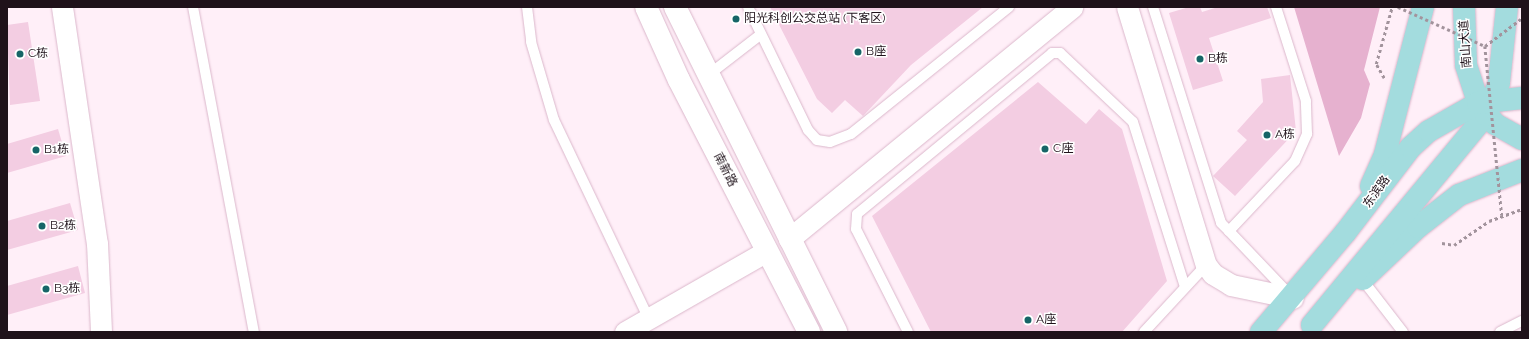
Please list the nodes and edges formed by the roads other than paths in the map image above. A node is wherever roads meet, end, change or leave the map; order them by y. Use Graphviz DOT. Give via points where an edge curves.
graph roads {
  1 [pos="62,7"];
  2 [pos="193,7"];
  3 [pos="527,7"];
  4 [pos="646,7"];
  5 [pos="675,7"];
  6 [pos="748,7"];
  7 [pos="1009,7"];
  8 [pos="1072,7"];
  9 [pos="1127,7"];
  10 [pos="1153,7"];
  11 [pos="1276,7"];
  12 [pos="1422,7"];
  13 [pos="1464,7"];
  14 [pos="1507,7"];
  15 [pos="760,35"];
  16 [pos="707,76"];
  17 [pos="1522,98"];
  18 [pos="1486,106"];
  19 [pos="1522,139"];
  20 [pos="1522,170"];
  21 [pos="1228,231"];
  22 [pos="1345,234"];
  23 [pos="789,239"];
  24 [pos="767,251"];
  25 [pos="1206,264"];
  26 [pos="1362,279"];
  27 [pos="1185,287"];
  28 [pos="1293,298"];
  29 [pos="649,319"];
  30 [pos="1522,321"];
  31 [pos="1309,329"];
  32 [pos="101,332"];
  33 [pos="254,332"];
  34 [pos="625,332"];
  35 [pos="809,332"];
  36 [pos="836,332"];
  37 [pos="908,332"];
  38 [pos="1144,332"];
  39 [pos="1261,332"];
  40 [pos="1403,332"];
  41 [pos="1500,332"];
  1 -- 32 [label="street" via="97,243"];
  2 -- 33 [label="lane"];
  3 -- 29 [label="lane" via="531,42 554,120 588,198"];
  4 -- 24 [label="main road, 南新路" via="679,80"];
  5 -- 16 [label="main road"];
  6 -- 15 [label="lane"];
  7 -- 15 [label="lane" via="851,134 830,142 817,140 808,130"];
  8 -- 23 [label="street"];
  9 -- 25 [label="street"];
  10 -- 21 [label="lane" via="1221,223"];
  11 -- 21 [label="lane" via="1306,101 1307,134 1296,161"];
  12 -- 22 [label="main road" via="1385,154"];
  13 -- 18 [label="main road, 南山大道" via="1466,65"];
  14 -- 18 [label="main road"];
  15 -- 16 [label="lane"];
  16 -- 23 [label="main road"];
  17 -- 18 [label="main road, 东滨路"];
  18 -- 19 [label="main road"];
  18 -- 22 [label="main road, 东滨路" via="1444,120 1411,147"];
  18 -- 31 [label="main road"];
  20 -- 26 [label="main road" via="1459,195 1418,226"];
  21 -- 28 [label="lane"];
  22 -- 28 [label="main road, 东滨路"];
  23 -- 36 [label="main road"];
  24 -- 29 [label="street"];
  24 -- 35 [label="main road, 南新路"];
  25 -- 27 [label="lane"];
  25 -- 28 [label="street" via="1213,274 1231,285"];
  26 -- 31 [label="main road"];
  26 -- 40 [label="lane"];
  27 -- 37 [label="lane" via="1133,122 1060,53 1052,53 857,214 856,229"];
  27 -- 38 [label="lane"];
  28 -- 39 [label="main road, 东滨路"];
  29 -- 34 [label="street"];
  30 -- 41 [label="lane"];
}
